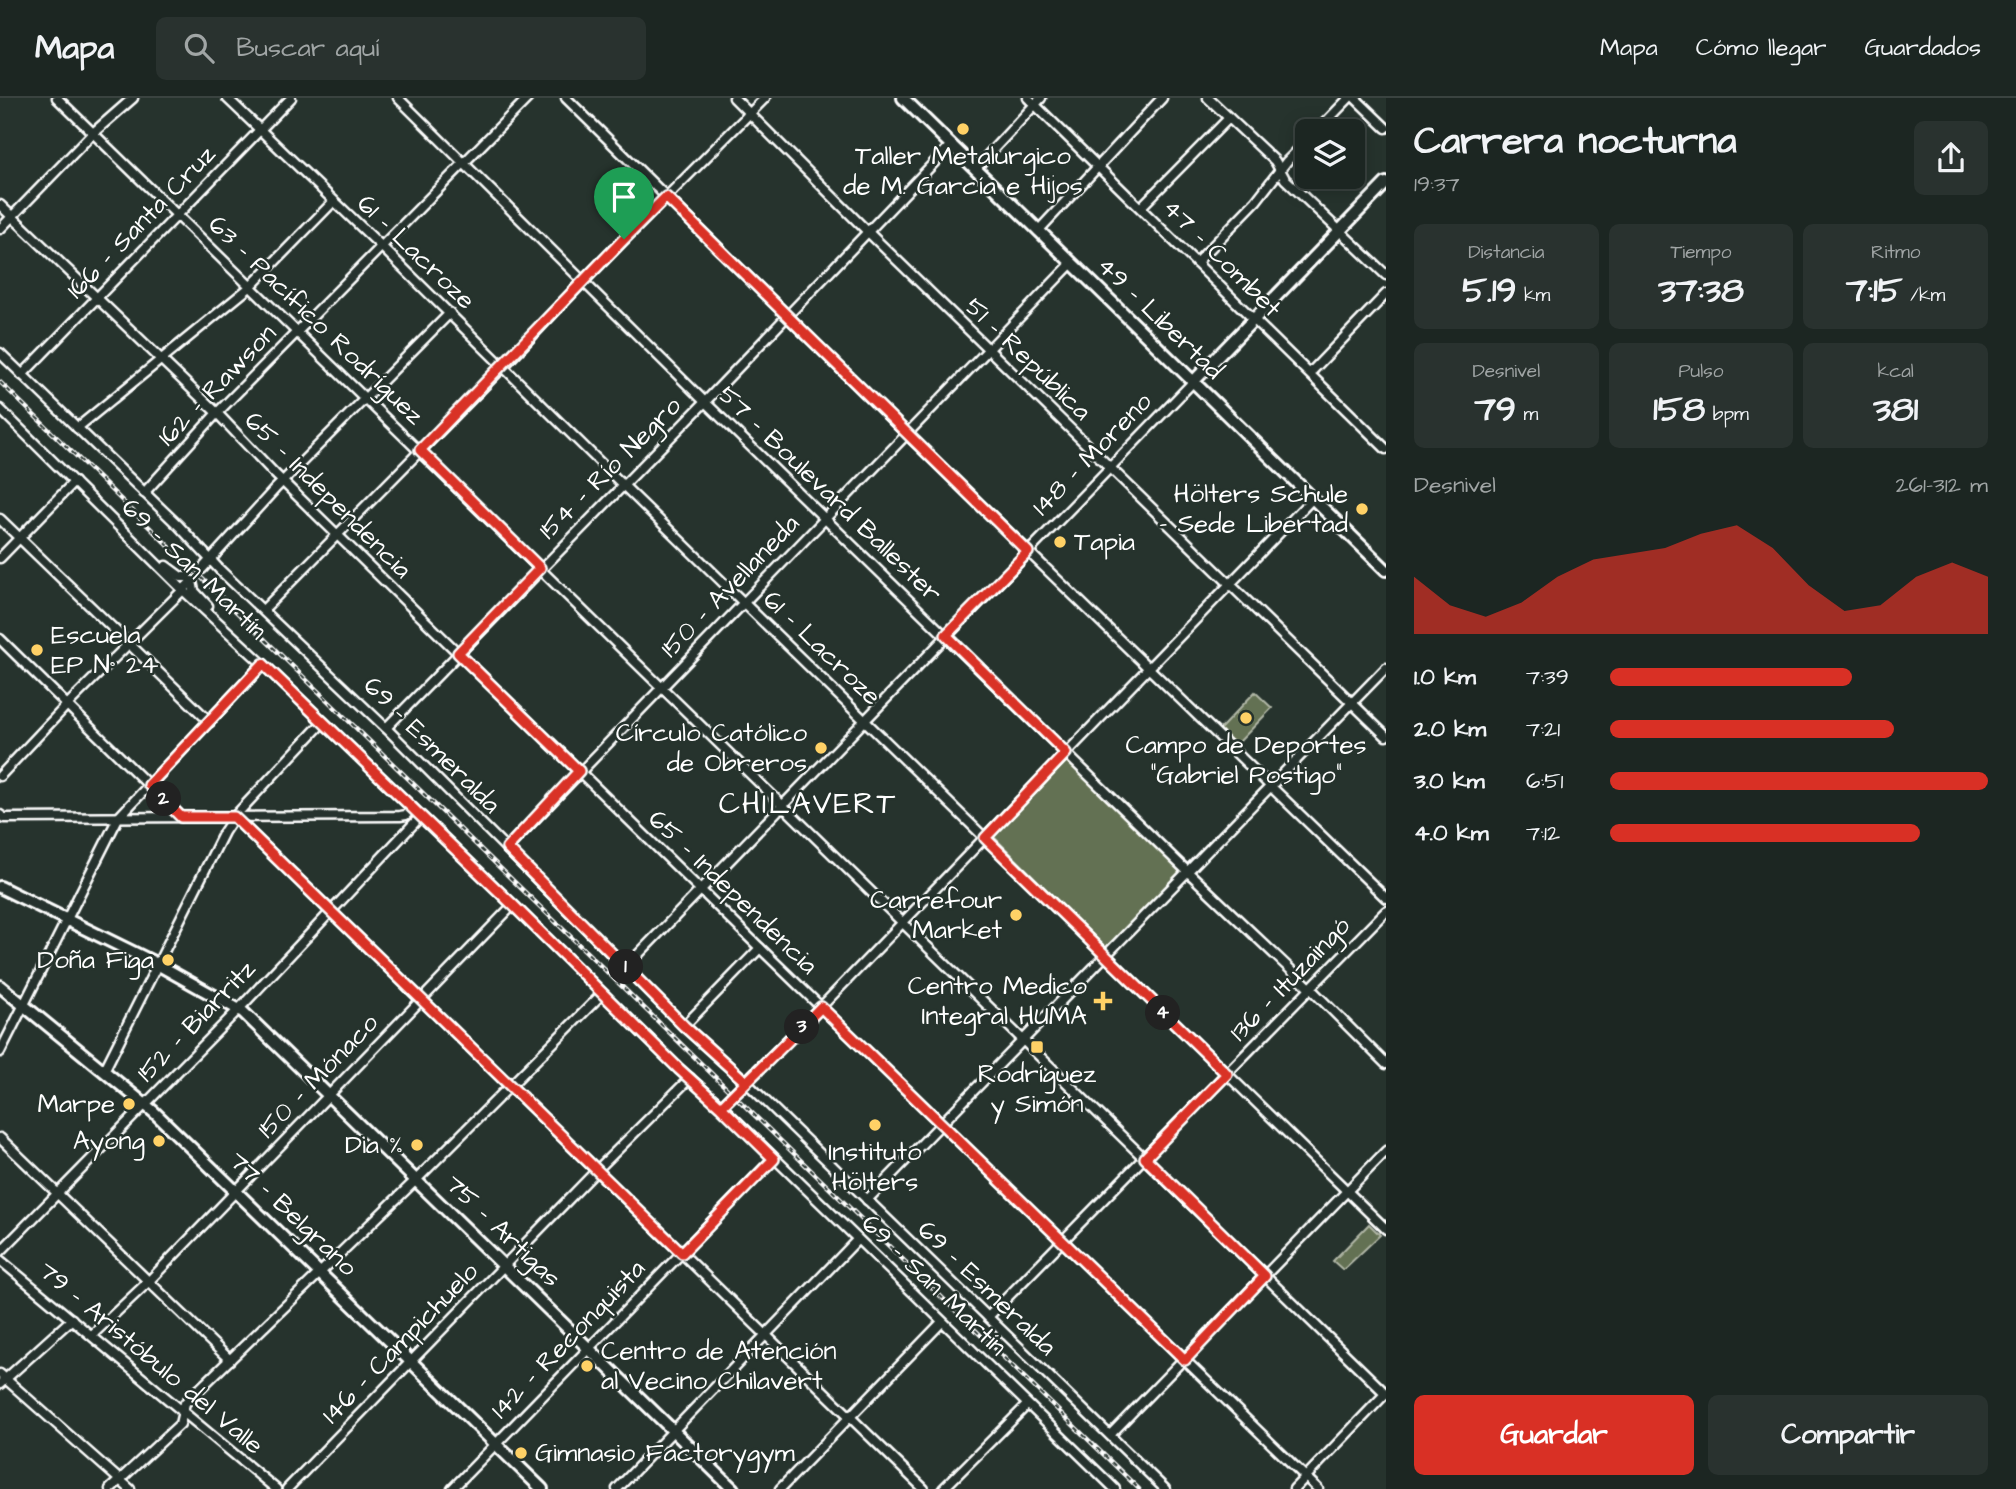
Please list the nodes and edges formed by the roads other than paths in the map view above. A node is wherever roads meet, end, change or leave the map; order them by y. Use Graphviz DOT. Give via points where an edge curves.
graph roads {
  1 [pos="57,98"];
  2 [pos="133,98"];
  3 [pos="227,98"];
  4 [pos="291,98"];
  5 [pos="398,98"];
  6 [pos="528,98"];
  7 [pos="566,98"];
  8 [pos="734,98"];
  9 [pos="765,98"];
  10 [pos="1028,98"];
  11 [pos="1161,98"];
  12 [pos="1208,98"];
  13 [pos="1349,98"];
  14 [pos="1355,98"];
  15 [pos="904,99"];
  16 [pos="1038,102"];
  17 [pos="750,114"];
  18 [pos="1228,118"];
  19 [pos="1329,119"];
  20 [pos="1386,128"];
  21 [pos="260,130"];
  22 [pos="93,133"];
  23 [pos="951,145"];
  24 [pos="1295,154"];
  25 [pos="464,162"];
  26 [pos="1098,167"];
  27 [pos="975,169"];
  28 [pos="1280,170"];
  29 [pos="1386,183"];
  30 [pos="666,197"];
  31 [pos="333,202"];
  32 [pos="0,205"];
  33 [pos="1141,207"];
  34 [pos="177,214"];
  35 [pos="12,217"];
  36 [pos="0,229"];
  37 [pos="1038,230"];
  38 [pos="867,231"];
  39 [pos="1339,231"];
  40 [pos="382,247"];
  41 [pos="1196,263"];
  42 [pos="1071,264"];
  43 [pos="1386,275"];
  44 [pos="583,281"];
  45 [pos="250,287"];
  46 [pos="1386,294"];
  47 [pos="96,299"];
  48 [pos="450,313"];
  49 [pos="788,316"];
  50 [pos="1254,320"];
  51 [pos="297,332"];
  52 [pos="989,350"];
  53 [pos="0,353"];
  54 [pos="160,361"];
  55 [pos="503,367"];
  56 [pos="1310,373"];
  57 [pos="22,375"];
  58 [pos="1193,382"];
  59 [pos="364,397"];
  60 [pos="705,402"];
  61 [pos="0,409"];
  62 [pos="217,413"];
  63 [pos="77,428"];
  64 [pos="907,434"];
  65 [pos="1386,449"];
  66 [pos="420,450"];
  67 [pos="1110,468"];
  68 [pos="283,481"];
  69 [pos="74,482"];
  70 [pos="623,485"];
  71 [pos="144,493"];
  72 [pos="1313,498"];
  73 [pos="825,518"];
  74 [pos="0,519"];
  75 [pos="179,526"];
  76 [pos="338,533"];
  77 [pos="20,538"];
  78 [pos="1028,552"];
  79 [pos="147,554"];
  80 [pos="0,558"];
  81 [pos="212,560"];
  82 [pos="540,568"];
  83 [pos="1386,570"];
  84 [pos="189,579"];
  85 [pos="1230,585"];
  86 [pos="183,590"];
  87 [pos="744,602"];
  88 [pos="264,610"];
  89 [pos="218,623"];
  90 [pos="946,635"];
  91 [pos="0,639"];
  92 [pos="128,643"];
  93 [pos="458,653"];
  94 [pos="263,664"];
  95 [pos="1149,668"];
  96 [pos="1386,668"];
  97 [pos="662,687"];
  98 [pos="1352,703"];
  99 [pos="67,705"];
  100 [pos="864,719"];
  101 [pos="210,722"];
  102 [pos="323,722"];
  103 [pos="386,728"];
  104 [pos="1386,736"];
  105 [pos="1066,753"];
  106 [pos="579,771"];
  107 [pos="0,776"];
  108 [pos="149,785"];
  109 [pos="1269,786"];
  110 [pos="782,804"];
  111 [pos="412,808"];
  112 [pos="2,817"];
  113 [pos="181,817"];
  114 [pos="234,817"];
  115 [pos="420,817"];
  116 [pos="118,818"];
  117 [pos="0,827"];
  118 [pos="985,838"];
  119 [pos="507,848"];
  120 [pos="1187,871"];
  121 [pos="0,887"];
  122 [pos="700,889"];
  123 [pos="1386,898"];
  124 [pos="513,905"];
  125 [pos="331,911"];
  126 [pos="1386,911"];
  127 [pos="68,920"];
  128 [pos="903,922"];
  129 [pos="760,948"];
  130 [pos="1106,957"];
  131 [pos="157,964"];
  132 [pos="626,967"];
  133 [pos="0,986"];
  134 [pos="1311,989"];
  135 [pos="602,994"];
  136 [pos="421,1000"];
  137 [pos="24,1005"];
  138 [pos="821,1007"];
  139 [pos="239,1009"];
  140 [pos="684,1026"];
  141 [pos="1023,1040"];
  142 [pos="0,1052"];
  143 [pos="1386,1064"];
  144 [pos="104,1071"];
  145 [pos="1227,1074"];
  146 [pos="690,1078"];
  147 [pos="746,1082"];
  148 [pos="511,1084"];
  149 [pos="329,1094"];
  150 [pos="145,1104"];
  151 [pos="721,1107"];
  152 [pos="941,1123"];
  153 [pos="0,1138"];
  154 [pos="1386,1151"];
  155 [pos="1145,1158"];
  156 [pos="774,1159"];
  157 [pos="598,1169"];
  158 [pos="417,1179"];
  159 [pos="236,1190"];
  160 [pos="1347,1191"];
  161 [pos="56,1194"];
  162 [pos="867,1200"];
  163 [pos="1386,1229"];
  164 [pos="857,1240"];
  165 [pos="1062,1242"];
  166 [pos="0,1252"];
  167 [pos="682,1253"];
  168 [pos="0,1260"];
  169 [pos="505,1265"];
  170 [pos="320,1272"];
  171 [pos="1265,1276"];
  172 [pos="148,1282"];
  173 [pos="988,1317"];
  174 [pos="72,1319"];
  175 [pos="942,1322"];
  176 [pos="92,1335"];
  177 [pos="766,1335"];
  178 [pos="589,1347"];
  179 [pos="230,1360"];
  180 [pos="1185,1360"];
  181 [pos="411,1362"];
  182 [pos="1,1379"];
  183 [pos="1386,1394"];
  184 [pos="1027,1405"];
  185 [pos="183,1412"];
  186 [pos="850,1416"];
  187 [pos="673,1431"];
  188 [pos="1110,1435"];
  189 [pos="496,1444"];
  190 [pos="1306,1477"];
  191 [pos="119,1480"];
  192 [pos="1111,1488"];
  193 [pos="110,1489"];
  194 [pos="130,1489"];
  195 [pos="276,1489"];
  196 [pos="287,1489"];
  197 [pos="452,1489"];
  198 [pos="542,1489"];
  199 [pos="617,1489"];
  200 [pos="733,1489"];
  201 [pos="780,1489"];
  202 [pos="925,1489"];
  203 [pos="943,1489"];
  204 [pos="1165,1489"];
  205 [pos="1294,1489"];
  206 [pos="1318,1489"];
  1 -- 22 [label="street, 63 - Pacífico Rodríguez"];
  2 -- 22 [label="street"];
  3 -- 21 [label="street, 61 - Lacroze"];
  4 -- 21 [label="street, 166 - Santa Cruz"];
  5 -- 25 [label="street, 57 - Boulevard Ballester"];
  6 -- 25 [label="street, 162 - Rawson"];
  7 -- 30 [label="street"];
  8 -- 17 [label="street, 51 - República"];
  9 -- 17 [label="street"];
  10 -- 16 [label="street, 47 - Combet"];
  11 -- 26 [label="street"];
  12 -- 18 [label="street"];
  13 -- 19 [label="street"];
  14 -- 20 [label="street"];
  15 -- 23 [label="street, 49 - Libertad"];
  16 -- 26 [label="street, 47 - Combet"];
  16 -- 27 [label="street"];
  17 -- 30 [label="street"];
  17 -- 38 [label="street, 51 - República"];
  18 -- 28 [label="street"];
  18 -- 33 [label="street"];
  21 -- 31 [label="street, 61 - Lacroze"];
  21 -- 34 [label="street, 166 - Santa Cruz"];
  22 -- 34 [label="street, 63 - Pacífico Rodríguez"];
  22 -- 35 [label="street"];
  23 -- 27 [label="street, 49 - Libertad"];
  23 -- 38 [label="street, 154 - Río Negro"];
  24 -- 28 [label="street"];
  25 -- 40 [label="street, 162 - Rawson"];
  25 -- 44 [label="street, 57 - Boulevard Ballester"];
  26 -- 33 [label="street, 47 - Combet"];
  26 -- 37 [label="street"];
  27 -- 37 [label="street, 49 - Libertad"];
  28 -- 39 [label="street"];
  28 -- 41 [label="street"];
  29 -- 39 [label="street, 148 - Moreno"];
  30 -- 44 [label="street"];
  30 -- 49 [label="street"];
  31 -- 40 [label="street, 61 - Lacroze"];
  31 -- 45 [label="street"];
  32 -- 35 [label="street, 65 - Independencia"];
  33 -- 41 [label="street, 47 - Combet"];
  34 -- 45 [label="street, 63 - Pacífico Rodríguez"];
  34 -- 47 [label="street, 166 - Santa Cruz"];
  35 -- 36 [label="street"];
  35 -- 47 [label="street, 65 - Independencia"];
  37 -- 42 [label="street, 49 - Libertad"];
  38 -- 49 [label="street, 154 - Río Negro"];
  38 -- 52 [label="street, 51 - República"];
  39 -- 43 [label="street"];
  39 -- 50 [label="street, 148 - Moreno"];
  40 -- 48 [label="street, 61 - Lacroze"];
  40 -- 51 [label="street, 162 - Rawson"];
  41 -- 50 [label="street, 47 - Combet"];
  42 -- 52 [label="street, 150 - Avellaneda"];
  42 -- 58 [label="street, 49 - Libertad"];
  44 -- 55 [label="street"];
  44 -- 60 [label="street, 57 - Boulevard Ballester"];
  45 -- 51 [label="street, 63 - Pacífico Rodríguez"];
  45 -- 54 [label="street"];
  46 -- 56 [label="street"];
  47 -- 54 [label="street, 65 - Independencia"];
  47 -- 57 [label="street, 166 - Santa Cruz"];
  48 -- 55 [label="street, 61 - Lacroze"];
  48 -- 59 [label="street"];
  49 -- 60 [label="street, 154 - Río Negro"];
  49 -- 64 [label="street"];
  50 -- 56 [label="street, 47 - Combet"];
  50 -- 58 [label="street, 148 - Moreno"];
  51 -- 59 [label="street, 63 - Pacífico Rodríguez"];
  51 -- 62 [label="street, 162 - Rawson"];
  52 -- 64 [label="street, 150 - Avellaneda"];
  52 -- 67 [label="street, 51 - República"];
  53 -- 57 [label="street, 69 - Esmeralda"];
  54 -- 62 [label="street, 65 - Independencia"];
  54 -- 63 [label="street"];
  55 -- 66 [label="street"];
  55 -- 70 [label="street, 61 - Lacroze"];
  56 -- 65 [label="street, 47 - Combet"];
  57 -- 63 [label="street, 69 - Esmeralda"];
  58 -- 67 [label="street, 148 - Moreno"];
  58 -- 72 [label="street, 49 - Libertad"];
  59 -- 66 [label="street, 63 - Pacífico Rodríguez"];
  59 -- 68 [label="street"];
  60 -- 70 [label="street, 154 - Río Negro"];
  60 -- 73 [label="street, 57 - Boulevard Ballester"];
  61 -- 69 [label="street, 69 - San Martín"];
  62 -- 68 [label="street, 65 - Independencia"];
  62 -- 71 [label="street, 162 - Rawson"];
  63 -- 71 [label="street, 69 - Esmeralda"];
  64 -- 73 [label="street, 150 - Avellaneda"];
  64 -- 78 [label="street"];
  66 -- 76 [label="street"];
  66 -- 82 [label="street, 63 - Pacífico Rodríguez"];
  67 -- 78 [label="street, 148 - Moreno"];
  67 -- 85 [label="street, 51 - República"];
  68 -- 76 [label="street, 65 - Independencia"];
  68 -- 81 [label="street"];
  69 -- 77 [label="street"];
  69 -- 79 [label="street, 69 - San Martín"];
  70 -- 82 [label="street, 154 - Río Negro"];
  70 -- 87 [label="street, 61 - Lacroze"];
  71 -- 75 [label="street, 69 - Esmeralda"];
  72 -- 83 [label="street, 49 - Libertad"];
  72 -- 85 [label="street"];
  73 -- 87 [label="street, 150 - Avellaneda"];
  73 -- 90 [label="street, 57 - Boulevard Ballester"];
  74 -- 77 [label="street"];
  75 -- 81 [label="street, 69 - Esmeralda"];
  75 -- 81 [label="street" via="202,557 200,568"];
  76 -- 88 [label="street"];
  76 -- 93 [label="street, 65 - Independencia"];
  77 -- 80 [label="street"];
  77 -- 92 [label="street"];
  78 -- 90 [label="street, 148 - Moreno"];
  78 -- 95 [label="street"];
  79 -- 84 [label="street"];
  79 -- 86 [label="street, 69 - San Martín"];
  81 -- 88 [label="street, 69 - Esmeralda"];
  82 -- 93 [label="street, 154 - Río Negro"];
  82 -- 97 [label="street, 63 - Pacífico Rodríguez"];
  84 -- 86 [label="street"];
  84 -- 89 [label="street"];
  85 -- 95 [label="street"];
  85 -- 98 [label="street, 51 - República"];
  86 -- 89 [label="street, 69 - San Martín"];
  86 -- 92 [label="street"];
  87 -- 97 [label="street, 150 - Avellaneda"];
  87 -- 100 [label="street, 61 - Lacroze"];
  88 -- 103 [label="street, 69 - Esmeralda"];
  89 -- 94 [label="street, 69 - San Martín"];
  90 -- 100 [label="street, 148 - Moreno"];
  90 -- 105 [label="street, 57 - Boulevard Ballester"];
  91 -- 99 [label="street"];
  92 -- 99 [label="street"];
  92 -- 101 [label="street"];
  93 -- 103 [label="street, 154 - Río Negro"];
  93 -- 106 [label="street, 65 - Independencia"];
  94 -- 101 [label="street"];
  94 -- 102 [label="street, 69 - San Martín"];
  95 -- 105 [label="street"];
  95 -- 109 [label="street"];
  96 -- 98 [label="street"];
  97 -- 106 [label="street, 150 - Avellaneda"];
  97 -- 110 [label="street, 63 - Pacífico Rodríguez"];
  98 -- 104 [label="street, 51 - República"];
  98 -- 109 [label="street"];
  99 -- 107 [label="street"];
  99 -- 108 [label="street"];
  100 -- 110 [label="street, 148 - Moreno"];
  100 -- 118 [label="street, 61 - Lacroze"];
  101 -- 108 [label="street"];
  102 -- 111 [label="street, 69 - San Martín"];
  102 -- 114 [label="street"];
  103 -- 119 [label="street, 69 - Esmeralda"];
  105 -- 118 [label="street"];
  105 -- 120 [label="street, 57 - Boulevard Ballester"];
  106 -- 119 [label="street, 150 - Avellaneda"];
  106 -- 122 [label="street, 65 - Independencia"];
  108 -- 113 [label="street"];
  108 -- 116 [label="street"];
  109 -- 120 [label="street"];
  109 -- 123 [label="street"];
  110 -- 122 [label="street, 148 - Moreno"];
  110 -- 128 [label="street, 63 - Pacífico Rodríguez"];
  111 -- 114 [label="street" via="400,816"];
  111 -- 115 [label="street, 69 - San Martín"];
  112 -- 116 [label="street"];
  112 -- 117 [label="street"];
  113 -- 114 [label="street"];
  113 -- 116 [label="street"];
  114 -- 125 [label="street"];
  114 -- 131 [label="street"];
  115 -- 124 [label="street, 69 - San Martín"];
  115 -- 125 [label="street, 152 - Biarritz"];
  116 -- 127 [label="street"];
  118 -- 128 [label="street"];
  118 -- 130 [label="street, 61 - Lacroze"];
  119 -- 132 [label="street, 69 - Esmeralda"];
  120 -- 130 [label="street"];
  120 -- 134 [label="street, 57 - Boulevard Ballester"];
  121 -- 127 [label="street, 75 - Artigas"];
  122 -- 129 [label="street, 65 - Independencia"];
  122 -- 132 [label="street, 148 - Moreno"];
  124 -- 135 [label="street, 69 - San Martín"];
  124 -- 136 [label="street, 150 - Mónaco"];
  125 -- 136 [label="street"];
  125 -- 139 [label="street, 152 - Biarritz"];
  126 -- 134 [label="street, 136 - Ituzaingó"];
  127 -- 131 [label="street, 75 - Artigas"];
  127 -- 137 [label="street"];
  128 -- 138 [label="street"];
  128 -- 141 [label="street, 63 - Pacífico Rodríguez"];
  129 -- 138 [label="street, 65 - Independencia"];
  129 -- 140 [label="street"];
  130 -- 141 [label="street"];
  130 -- 145 [label="street, 61 - Lacroze"];
  131 -- 139 [label="street, 75 - Artigas"];
  131 -- 144 [label="street"];
  132 -- 140 [label="street, 69 - Esmeralda"];
  133 -- 137 [label="street, 77 - Belgrano"];
  134 -- 143 [label="street, 57 - Boulevard Ballester"];
  134 -- 145 [label="street, 136 - Ituzaingó"];
  135 -- 146 [label="street, 69 - San Martín"];
  135 -- 148 [label="street"];
  136 -- 148 [label="street"];
  136 -- 149 [label="street, 150 - Mónaco"];
  137 -- 142 [label="street"];
  137 -- 144 [label="street, 77 - Belgrano"];
  138 -- 147 [label="street"];
  138 -- 152 [label="street, 65 - Independencia"];
  139 -- 149 [label="street, 75 - Artigas"];
  139 -- 150 [label="street, 152 - Biarritz"];
  140 -- 147 [label="street, 69 - Esmeralda"];
  141 -- 152 [label="street"];
  141 -- 155 [label="street, 63 - Pacífico Rodríguez"];
  144 -- 150 [label="street, 77 - Belgrano"];
  145 -- 155 [label="street, 136 - Ituzaingó"];
  145 -- 160 [label="street, 61 - Lacroze"];
  146 -- 151 [label="street, 69 - San Martín"];
  146 -- 157 [label="street, 146 - Campichuelo"];
  147 -- 151 [label="street"];
  147 -- 162 [label="street, 69 - Esmeralda"];
  148 -- 157 [label="street"];
  148 -- 158 [label="street"];
  149 -- 158 [label="street, 75 - Artigas"];
  149 -- 159 [label="street, 150 - Mónaco"];
  150 -- 159 [label="street, 77 - Belgrano"];
  150 -- 161 [label="street, 152 - Biarritz"];
  151 -- 156 [label="street, 69 - San Martín"];
  152 -- 162 [label="street"];
  152 -- 165 [label="street, 65 - Independencia"];
  153 -- 161 [label="street"];
  154 -- 160 [label="street"];
  155 -- 165 [label="street, 136 - Ituzaingó"];
  155 -- 171 [label="street, 63 - Pacífico Rodríguez"];
  156 -- 164 [label="street, 69 - San Martín"];
  156 -- 167 [label="street, 142 - Reconquista"];
  157 -- 167 [label="street"];
  157 -- 169 [label="street, 146 - Campichuelo"];
  158 -- 169 [label="street, 75 - Artigas"];
  158 -- 170 [label="street"];
  159 -- 170 [label="street, 77 - Belgrano"];
  159 -- 172 [label="street, 150 - Mónaco"];
  160 -- 163 [label="street, 61 - Lacroze"];
  160 -- 171 [label="street"];
  161 -- 166 [label="street, 152 - Biarritz"];
  161 -- 172 [label="street"];
  162 -- 173 [label="street, 69 - Esmeralda"];
  164 -- 175 [label="street, 69 - San Martín"];
  164 -- 177 [label="street"];
  165 -- 173 [label="street, 136 - Ituzaingó"];
  165 -- 180 [label="street, 65 - Independencia"];
  167 -- 177 [label="street"];
  167 -- 178 [label="street, 142 - Reconquista"];
  168 -- 174 [label="street, 79 - Aristóbulo del Valle"];
  169 -- 178 [label="street, 75 - Artigas"];
  169 -- 181 [label="street, 146 - Campichuelo"];
  170 -- 179 [label="street"];
  170 -- 181 [label="street, 77 - Belgrano"];
  171 -- 180 [label="street"];
  171 -- 183 [label="street, 63 - Pacífico Rodríguez"];
  172 -- 176 [label="street, 150 - Mónaco"];
  172 -- 179 [label="street"];
  173 -- 188 [label="street, 69 - Esmeralda"];
  174 -- 176 [label="street, 79 - Aristóbulo del Valle"];
  174 -- 182 [label="street"];
  175 -- 184 [label="street, 69 - San Martín"];
  175 -- 186 [label="street"];
  176 -- 185 [label="street, 79 - Aristóbulo del Valle"];
  177 -- 186 [label="street"];
  177 -- 187 [label="street"];
  178 -- 187 [label="street, 75 - Artigas"];
  178 -- 189 [label="street, 142 - Reconquista"];
  179 -- 185 [label="street" via="185,1403"];
  180 -- 188 [label="street"];
  180 -- 190 [label="street, 65 - Independencia"];
  181 -- 189 [label="street, 77 - Belgrano"];
  181 -- 196 [label="street, 146 - Campichuelo"];
  182 -- 191 [label="street"];
  183 -- 190 [label="street"];
  184 -- 192 [label="street, 69 - San Martín"];
  184 -- 203 [label="street"];
  185 -- 191 [label="street" via="180,1424"];
  185 -- 195 [label="street, 79 - Aristóbulo del Valle"];
  186 -- 201 [label="street"];
  186 -- 202 [label="street"];
  187 -- 199 [label="street"];
  187 -- 200 [label="street, 75 - Artigas"];
  188 -- 204 [label="street, 69 - Esmeralda"];
  189 -- 197 [label="street, 142 - Reconquista"];
  189 -- 198 [label="street, 77 - Belgrano"];
  190 -- 205 [label="street"];
  190 -- 206 [label="street, 65 - Independencia"];
  191 -- 193 [label="street"];
  191 -- 194 [label="street"];
}
